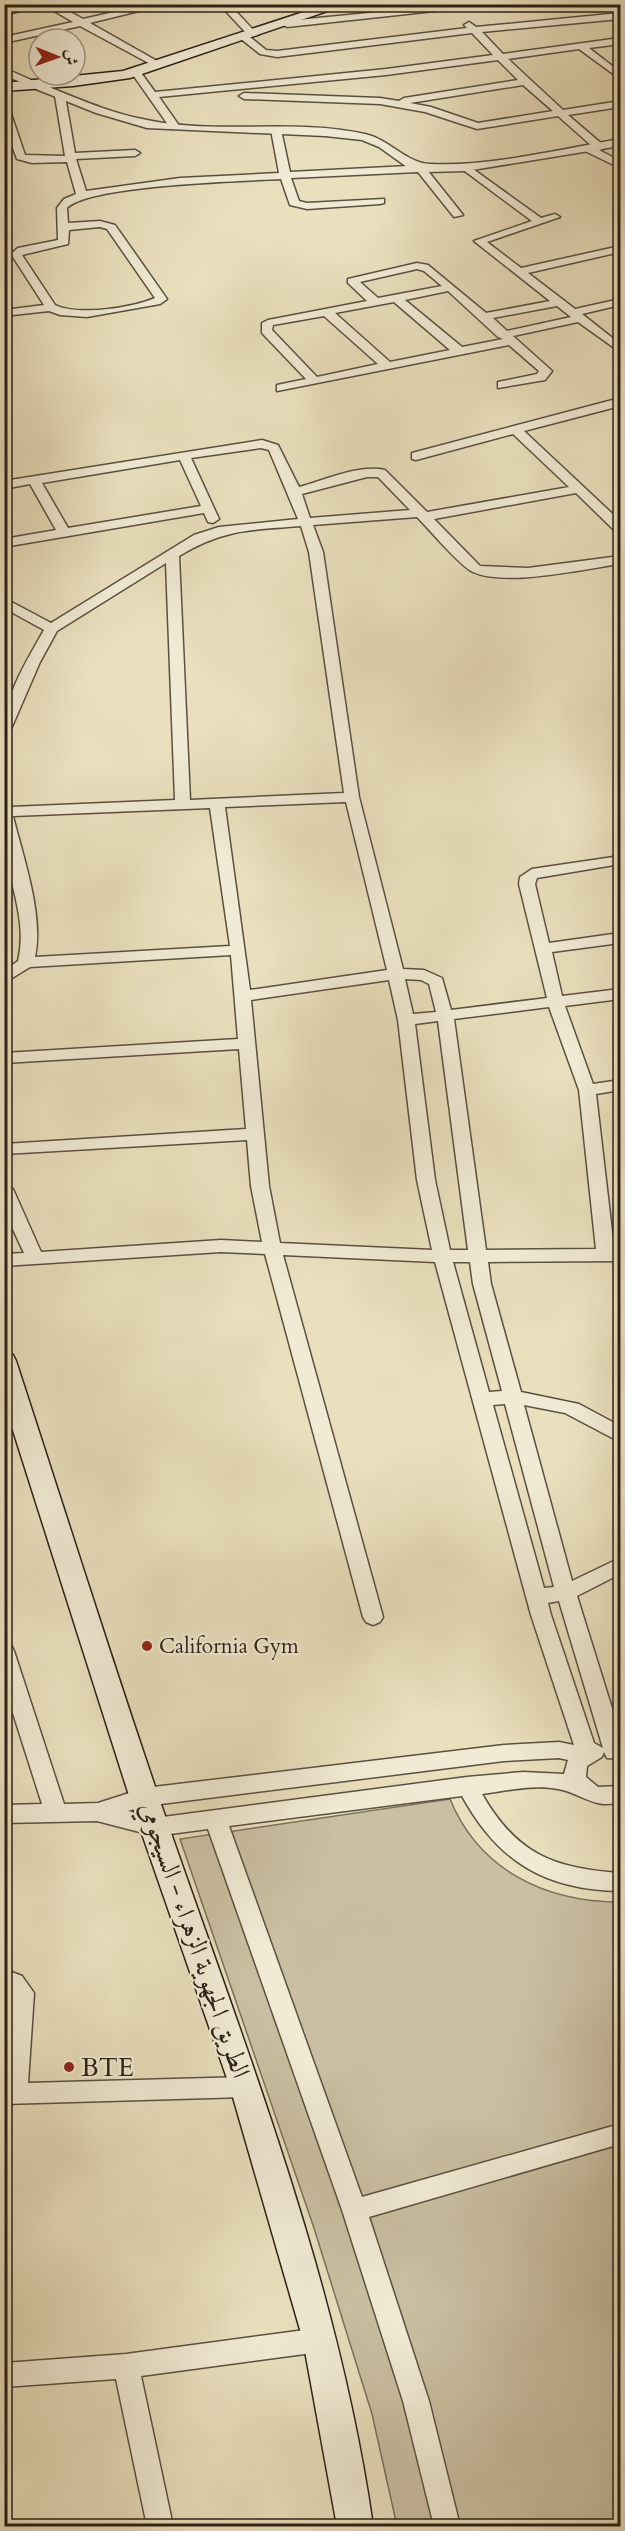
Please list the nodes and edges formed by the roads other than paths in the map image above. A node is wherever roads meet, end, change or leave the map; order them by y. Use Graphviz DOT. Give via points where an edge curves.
graph roads {
  1 [pos="40,4"];
  2 [pos="48,4"];
  3 [pos="162,4"];
  4 [pos="223,4"];
  5 [pos="342,4"];
  6 [pos="495,4"];
  7 [pos="451,7"];
  8 [pos="4,12"];
  9 [pos="621,16"];
  10 [pos="80,22"];
  11 [pos="287,24"];
  12 [pos="474,30"];
  13 [pos="249,36"];
  14 [pos="4,40"];
  15 [pos="621,41"];
  16 [pos="581,46"];
  17 [pos="499,58"];
  18 [pos="159,65"];
  19 [pos="4,71"];
  20 [pos="136,72"];
  21 [pos="621,76"];
  22 [pos="87,80"];
  23 [pos="27,81"];
  24 [pos="525,82"];
  25 [pos="27,86"];
  26 [pos="4,87"];
  27 [pos="40,87"];
  28 [pos="204,91"];
  29 [pos="154,95"];
  30 [pos="60,96"];
  31 [pos="390,103"];
  32 [pos="621,105"];
  33 [pos="4,108"];
  34 [pos="562,114"];
  35 [pos="175,127"];
  36 [pos="276,130"];
  37 [pos="621,143"];
  38 [pos="593,148"];
  39 [pos="135,153"];
  40 [pos="71,157"];
  41 [pos="621,165"];
  42 [pos="466,167"];
  43 [pos="424,168"];
  44 [pos="285,176"];
  45 [pos="341,188"];
  46 [pos="82,195"];
  47 [pos="380,201"];
  48 [pos="458,215"];
  49 [pos="555,217"];
  50 [pos="540,222"];
  51 [pos="64,228"];
  52 [pos="621,249"];
  53 [pos="518,272"];
  54 [pos="449,288"];
  55 [pos="396,298"];
  56 [pos="375,302"];
  57 [pos="621,302"];
  58 [pos="557,303"];
  59 [pos="51,307"];
  60 [pos="326,311"];
  61 [pos="4,313"];
  62 [pos="574,316"];
  63 [pos="482,317"];
  64 [pos="506,338"];
  65 [pos="621,349"];
  66 [pos="459,351"];
  67 [pos="387,366"];
  68 [pos="314,381"];
  69 [pos="502,385"];
  70 [pos="281,388"];
  71 [pos="621,402"];
  72 [pos="517,431"];
  73 [pos="184,455"];
  74 [pos="416,456"];
  75 [pos="34,480"];
  76 [pos="4,485"];
  77 [pos="578,489"];
  78 [pos="295,492"];
  79 [pos="207,509"];
  80 [pos="421,515"];
  81 [pos="305,520"];
  82 [pos="621,528"];
  83 [pos="219,531"];
  84 [pos="64,533"];
  85 [pos="4,543"];
  86 [pos="172,555"];
  87 [pos="621,561"];
  88 [pos="4,602"];
  89 [pos="24,615"];
  90 [pos="4,622"];
  91 [pos="52,629"];
  92 [pos="11,694"];
  93 [pos="4,729"];
  94 [pos="352,797"];
  95 [pos="217,803"];
  96 [pos="183,805"];
  97 [pos="5,811"];
  98 [pos="621,860"];
  99 [pos="621,938"];
  100 [pos="542,949"];
  101 [pos="238,950"];
  102 [pos="26,962"];
  103 [pos="396,974"];
  104 [pos="4,978"];
  105 [pos="621,994"];
  106 [pos="243,996"];
  107 [pos="556,1004"];
  108 [pos="445,1016"];
  109 [pos="406,1020"];
  110 [pos="245,1044"];
  111 [pos="4,1058"];
  112 [pos="621,1085"];
  113 [pos="587,1090"];
  114 [pos="254,1134"];
  115 [pos="4,1149"];
  116 [pos="4,1189"];
  117 [pos="272,1247"];
  118 [pos="613,1255"];
  119 [pos="442,1256"];
  120 [pos="478,1256"];
  121 [pos="36,1258"];
  122 [pos="4,1260"];
  123 [pos="4,1361"];
  124 [pos="511,1396"];
  125 [pos="483,1399"];
  126 [pos="621,1435"];
  127 [pos="621,1565"];
  128 [pos="566,1593"];
  129 [pos="536,1597"];
  130 [pos="373,1617"];
  131 [pos="4,1651"];
  132 [pos="585,1754"];
  133 [pos="618,1754"];
  134 [pos="467,1785"];
  135 [pos="583,1790"];
  136 [pos="619,1795"];
  137 [pos="145,1797"];
  138 [pos="97,1812"];
  139 [pos="56,1813"];
  140 [pos="4,1814"];
  141 [pos="215,1819"];
  142 [pos="155,1827"];
  143 [pos="621,1882"];
  144 [pos="4,1978"];
  145 [pos="246,2086"];
  146 [pos="10,2093"];
  147 [pos="621,2134"];
  148 [pos="354,2210"];
  149 [pos="320,2340"];
  150 [pos="126,2366"];
  151 [pos="4,2375"];
  152 [pos="160,2526"];
  153 [pos="355,2526"];
  154 [pos="447,2526"];
  1 -- 8 [label="street"];
  2 -- 10 [label="street"];
  3 -- 10 [label="street"];
  4 -- 13 [label="street"];
  5 -- 11 [label="main road"];
  6 -- 7 [label="street"];
  7 -- 11 [label="street"];
  7 -- 12 [label="street"];
  9 -- 12 [label="street"];
  10 -- 14 [label="street"];
  10 -- 18 [label="street"];
  11 -- 13 [label="main road"];
  12 -- 13 [label="street" via="278,54 263,52"];
  12 -- 17 [label="street"];
  13 -- 18 [label="main road"];
  15 -- 16 [label="street"];
  16 -- 17 [label="street"];
  16 -- 21 [label="street"];
  17 -- 24 [label="street"];
  17 -- 28 [label="street"];
  18 -- 20 [label="main road"];
  19 -- 23 [label="street"];
  20 -- 22 [label="main road"];
  20 -- 29 [label="street"];
  24 -- 31 [label="street"];
  24 -- 34 [label="street"];
  25 -- 26 [label="main road"];
  27 -- 30 [label="street"];
  28 -- 29 [label="street"];
  28 -- 31 [label="street"];
  29 -- 35 [label="street"];
  30 -- 35 [label="street" via="129,120"];
  30 -- 40 [label="street"];
  31 -- 34 [label="street" via="427,109 475,126"];
  32 -- 34 [label="street"];
  33 -- 40 [label="street" via="21,157"];
  34 -- 38 [label="street"];
  35 -- 36 [label="street"];
  36 -- 43 [label="street" via="371,139"];
  36 -- 44 [label="street"];
  37 -- 38 [label="street"];
  38 -- 41 [label="street"];
  38 -- 42 [label="street"];
  39 -- 40 [label="street"];
  40 -- 46 [label="street"];
  42 -- 43 [label="street"];
  42 -- 50 [label="street"];
  43 -- 45 [label="street"];
  43 -- 48 [label="street"];
  44 -- 45 [label="street"];
  44 -- 45 [label="street" via="296,204"];
  44 -- 46 [label="street" via="180,181"];
  45 -- 47 [label="street"];
  46 -- 51 [label="street" via="62,208"];
  49 -- 50 [label="street"];
  50 -- 53 [label="street" via="479,239"];
  51 -- 59 [label="street" via="66,238 61,244 16,254"];
  51 -- 59 [label="street" via="100,224 111,227 162,297 158,301 75,314 63,314"];
  52 -- 53 [label="street"];
  53 -- 58 [label="street"];
  54 -- 55 [label="street"];
  54 -- 56 [label="street" via="428,268 420,266 352,280"];
  54 -- 63 [label="street"];
  55 -- 56 [label="street"];
  55 -- 66 [label="street"];
  56 -- 60 [label="street"];
  57 -- 62 [label="street"];
  58 -- 62 [label="street"];
  58 -- 63 [label="street"];
  59 -- 61 [label="street"];
  60 -- 67 [label="street"];
  60 -- 68 [label="street" via="266,325 266,331"];
  62 -- 64 [label="street"];
  62 -- 65 [label="street"];
  63 -- 64 [label="street"];
  64 -- 66 [label="street"];
  64 -- 69 [label="street" via="546,373"];
  66 -- 67 [label="street"];
  67 -- 68 [label="street"];
  68 -- 70 [label="street"];
  71 -- 72 [label="street"];
  72 -- 74 [label="street"];
  72 -- 77 [label="street"];
  73 -- 75 [label="street"];
  73 -- 78 [label="street" via="270,446"];
  73 -- 79 [label="street"];
  75 -- 76 [label="street"];
  75 -- 84 [label="street"];
  77 -- 80 [label="street"];
  77 -- 82 [label="street"];
  78 -- 80 [label="street" via="381,473"];
  78 -- 81 [label="street"];
  79 -- 83 [label="street"];
  79 -- 84 [label="street"];
  80 -- 81 [label="street"];
  80 -- 87 [label="street" via="476,569 484,571 506,573"];
  81 -- 83 [label="street"];
  81 -- 94 [label="street" via="323,591"];
  83 -- 86 [label="street"];
  84 -- 85 [label="street"];
  86 -- 91 [label="street"];
  86 -- 96 [label="street"];
  88 -- 89 [label="street"];
  89 -- 90 [label="street"];
  89 -- 91 [label="street"];
  91 -- 92 [label="street"];
  92 -- 93 [label="street"];
  94 -- 95 [label="street"];
  94 -- 103 [label="street"];
  95 -- 96 [label="street"];
  95 -- 101 [label="street"];
  96 -- 97 [label="street"];
  97 -- 102 [label="street" via="28,917"];
  98 -- 100 [label="street" via="541,872 528,878"];
  99 -- 100 [label="street"];
  100 -- 107 [label="street"];
  101 -- 102 [label="street"];
  101 -- 106 [label="street"];
  102 -- 104 [label="street"];
  103 -- 106 [label="street"];
  103 -- 108 [label="street" via="424,975 436,981"];
  103 -- 109 [label="street"];
  105 -- 107 [label="street"];
  106 -- 110 [label="street"];
  107 -- 108 [label="street"];
  107 -- 113 [label="street"];
  108 -- 109 [label="street"];
  108 -- 120 [label="street"];
  109 -- 119 [label="street" via="426,1179"];
  110 -- 111 [label="street"];
  110 -- 114 [label="street"];
  112 -- 113 [label="street"];
  113 -- 118 [label="street"];
  114 -- 115 [label="street"];
  114 -- 117 [label="street"];
  116 -- 121 [label="street"];
  117 -- 119 [label="street"];
  117 -- 121 [label="street" via="221,1246"];
  117 -- 130 [label="street"];
  118 -- 120 [label="street"];
  119 -- 120 [label="street"];
  119 -- 125 [label="street"];
  120 -- 124 [label="street"];
  121 -- 122 [label="street"];
  123 -- 137 [label="main road, الطريق الجهوية الزهراء - السيجومي"];
  124 -- 125 [label="street"];
  124 -- 126 [label="street" via="574,1408 600,1419"];
  124 -- 128 [label="street"];
  125 -- 129 [label="street"];
  127 -- 128 [label="street"];
  128 -- 129 [label="street"];
  128 -- 133 [label="street"];
  129 -- 132 [label="street"];
  131 -- 139 [label="street"];
  132 -- 133 [label="street" via="595,1750"];
  132 -- 135 [label="street" via="574,1775"];
  132 -- 137 [label="street" via="526,1751"];
  134 -- 135 [label="street" via="539,1779 558,1780"];
  134 -- 141 [label="street"];
  134 -- 143 [label="street" via="500,1839 522,1857 574,1878"];
  135 -- 136 [label="street" via="599,1796"];
  137 -- 138 [label="street"];
  137 -- 142 [label="main road, الطريق الجهوية الزهراء - السيجومي"];
  138 -- 139 [label="street"];
  138 -- 142 [label="street"];
  139 -- 140 [label="street"];
  141 -- 142 [label="street"];
  141 -- 148 [label="street"];
  142 -- 145 [label="main road, الطريق الجهوية الزهراء - السيجومي"];
  144 -- 146 [label="street" via="22,1993 23,2006"];
  145 -- 146 [label="street"];
  145 -- 149 [label="main road, الطريق الجهوية الزهراء - السيجومي"];
  147 -- 148 [label="street"];
  148 -- 154 [label="street" via="416,2401"];
  149 -- 150 [label="street"];
  149 -- 153 [label="main road, الطريق الجهوية الزهراء - السيجومي"];
  150 -- 151 [label="street"];
  150 -- 152 [label="street"];
}
